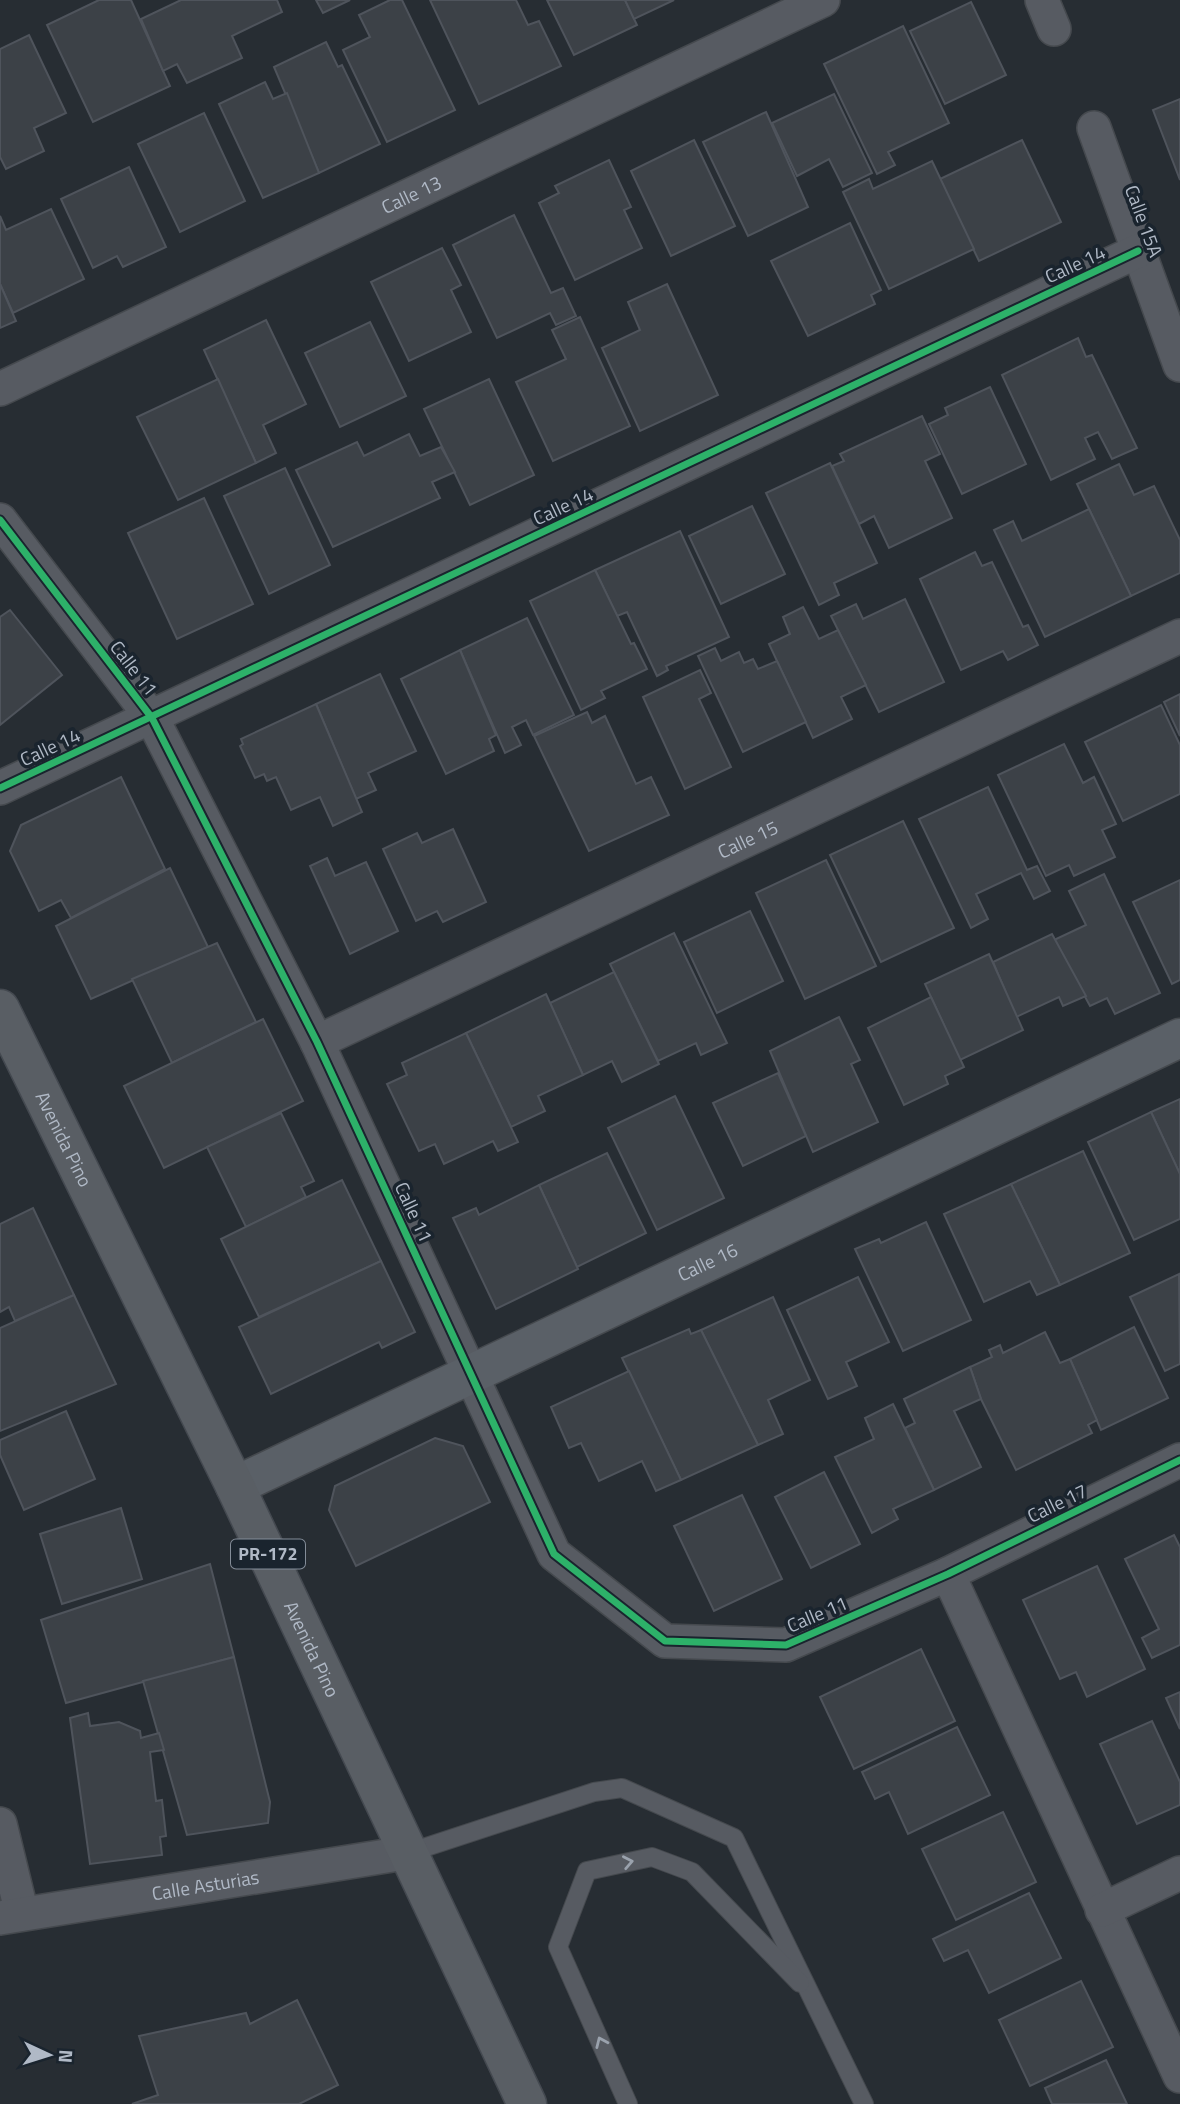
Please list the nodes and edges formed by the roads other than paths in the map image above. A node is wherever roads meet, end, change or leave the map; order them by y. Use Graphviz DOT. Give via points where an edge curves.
graph roads {
  1 [pos="823,0"];
  2 [pos="1094,128"];
  3 [pos="1138,251"];
  4 [pos="1180,365"];
  5 [pos="0,389"];
  6 [pos="0,520"];
  7 [pos="1180,636"];
  8 [pos="152,718"];
  9 [pos="0,788"];
  10 [pos="0,1009"];
  11 [pos="1180,1038"];
  12 [pos="317,1042"];
  13 [pos="472,1375"];
  14 [pos="1180,1460"];
  15 [pos="235,1486"];
  16 [pos="948,1574"];
  17 [pos="0,1824"];
  18 [pos="411,1852"];
  19 [pos="1180,1872"];
  20 [pos="1102,1910"];
  21 [pos="11,1916"];
  22 [pos="811,1994"];
  23 [pos="1180,2076"];
  24 [pos="527,2104"];
  25 [pos="628,2104"];
  26 [pos="864,2104"];
  1 -- 5 [label="street, Calle 13"];
  2 -- 3 [label="street, Calle 15A"];
  3 -- 4 [label="street, Calle 15A"];
  3 -- 8 [label="street, Calle 14"];
  6 -- 8 [label="street, Calle 11"];
  7 -- 12 [label="street, Calle 15"];
  8 -- 9 [label="street, Calle 14"];
  8 -- 12 [label="street, Calle 11"];
  10 -- 15 [label="main road, Avenida Pino / PR-172"];
  11 -- 13 [label="street, Calle 16"];
  12 -- 13 [label="street, Calle 11"];
  13 -- 15 [label="street, Calle 16"];
  13 -- 16 [label="street, Calle 11" via="554,1555 665,1641 786,1645"];
  14 -- 16 [label="street, Calle 17"];
  15 -- 18 [label="main road, Avenida Pino / PR-172"];
  16 -- 20 [label="street"];
  17 -- 21 [label="street"];
  18 -- 21 [label="street, Calle Asturias"];
  18 -- 22 [label="lane" via="594,1792 622,1788 734,1838"];
  18 -- 24 [label="main road, Avenida Pino / PR-172"];
  19 -- 20 [label="street"];
  20 -- 23 [label="street"];
  25 -- 22 [label="lane, one-way" via="558,1947 587,1871 652,1857 692,1872"];
  22 -- 26 [label="lane"];
}
